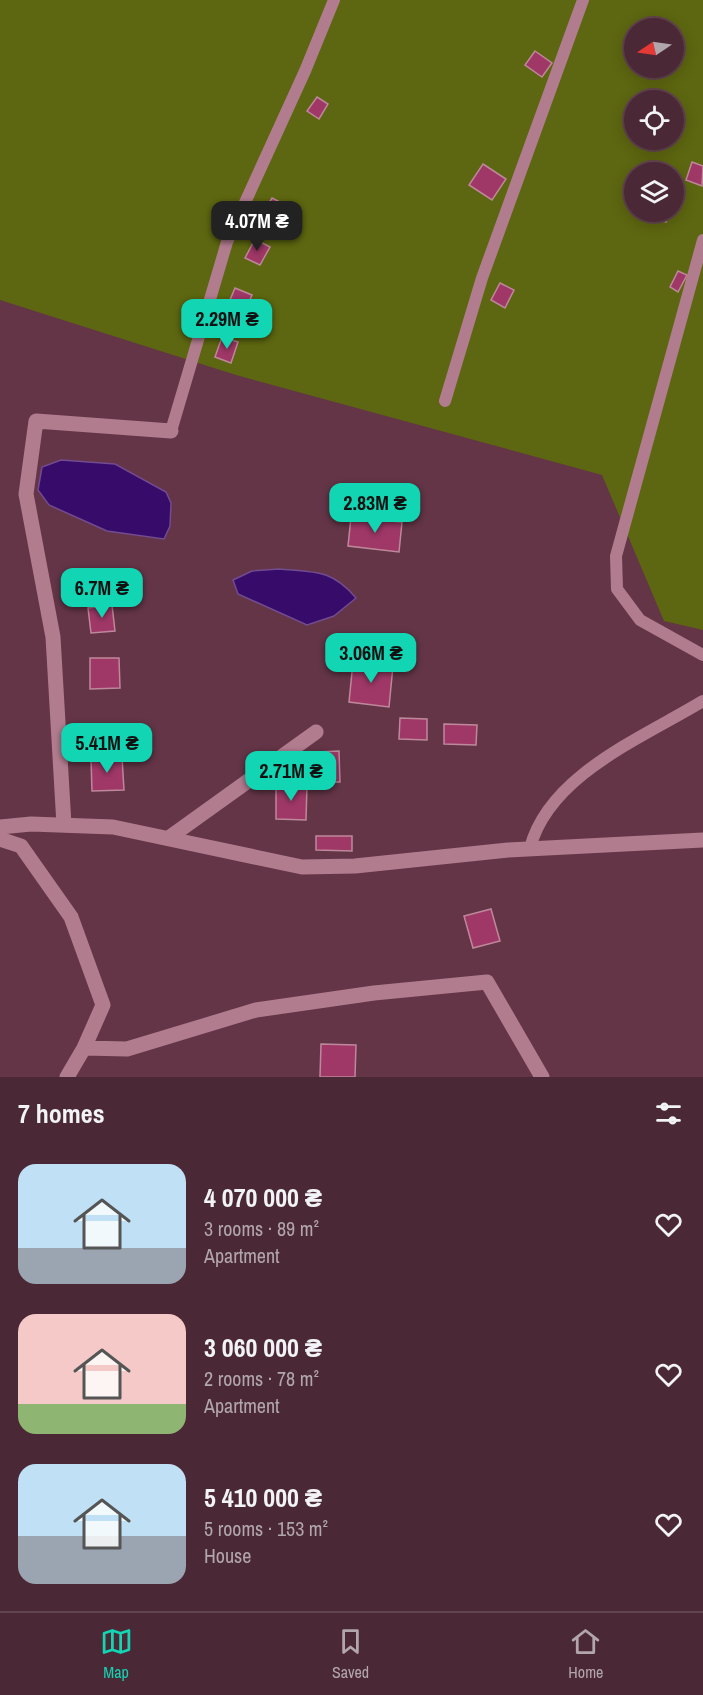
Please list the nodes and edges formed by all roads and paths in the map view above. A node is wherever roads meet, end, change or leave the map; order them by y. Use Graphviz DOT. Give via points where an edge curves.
graph roads {
  1 [pos="334,0"];
  2 [pos="583,0"];
  3 [pos="703,240"];
  4 [pos="445,401"];
  5 [pos="171,431"];
  6 [pos="703,655"];
  7 [pos="703,701"];
  8 [pos="316,732"];
  9 [pos="64,825"];
  10 [pos="0,827"];
  11 [pos="170,837"];
  12 [pos="0,839"];
  13 [pos="703,840"];
  14 [pos="530,849"];
  15 [pos="84,1047"];
  16 [pos="67,1077"];
  17 [pos="542,1077"];
  1 -- 5 [label="lane" via="228,242"];
  2 -- 4 [label="lane" via="482,278"];
  3 -- 6 [label="lane" via="616,556 617,589 640,620"];
  5 -- 9 [label="street" via="36,421 26,494 53,637"];
  7 -- 14 [label="lane" via="581,774 550,803 534,831"];
  8 -- 11 [label="street"];
  9 -- 10 [label="street"];
  9 -- 11 [label="street" via="113,827"];
  11 -- 14 [label="street" via="302,867 355,866"];
  12 -- 15 [label="street" via="21,846 71,917 103,1005"];
  13 -- 14 [label="street"];
  15 -- 16 [label="street"];
  15 -- 17 [label="street" via="127,1049 256,1010 487,982"];
}
